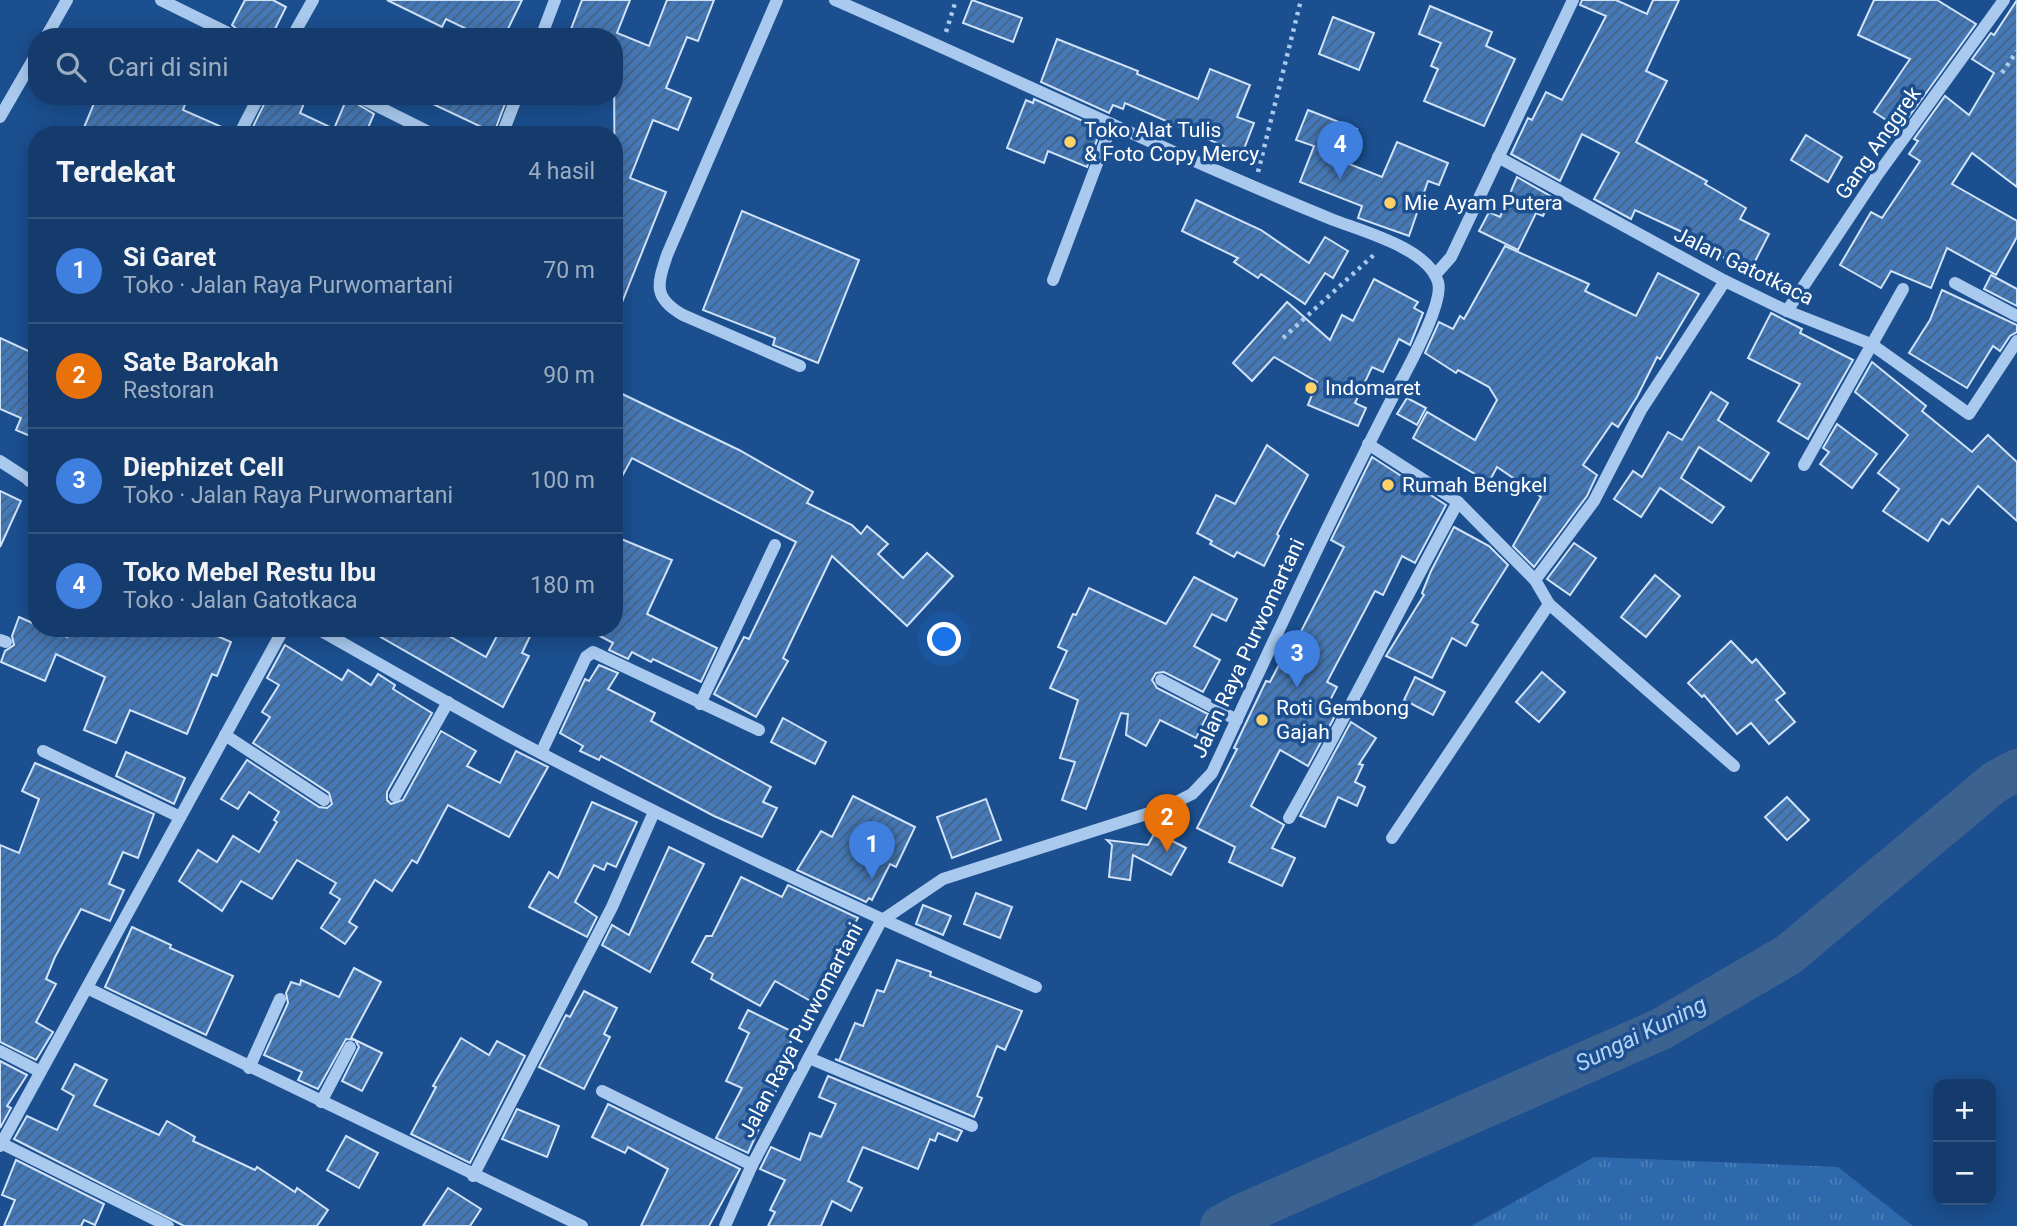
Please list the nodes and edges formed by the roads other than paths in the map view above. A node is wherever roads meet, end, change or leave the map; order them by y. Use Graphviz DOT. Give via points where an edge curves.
graph roads {
  1 [pos="68,0"];
  2 [pos="160,0"];
  3 [pos="313,0"];
  4 [pos="555,0"];
  5 [pos="777,0"];
  6 [pos="835,0"];
  7 [pos="1573,0"];
  8 [pos="2004,0"];
  9 [pos="51,28"];
  10 [pos="218,28"];
  11 [pos="297,28"];
  12 [pos="544,28"];
  13 [pos="28,69"];
  14 [pos="254,105"];
  15 [pos="376,105"];
  16 [pos="514,105"];
  17 [pos="0,117"];
  18 [pos="1112,124"];
  19 [pos="244,126"];
  20 [pos="417,126"];
  21 [pos="505,126"];
  22 [pos="1498,157"];
  23 [pos="1435,275"];
  24 [pos="1053,279"];
  25 [pos="1725,281"];
  26 [pos="1955,283"];
  27 [pos="1903,289"];
  28 [pos="1787,311"];
  29 [pos="2017,316"];
  30 [pos="2017,341"];
  31 [pos="1871,344"];
  32 [pos="800,366"];
  33 [pos="1368,444"];
  34 [pos="0,461"];
  35 [pos="1804,466"];
  36 [pos="28,480"];
  37 [pos="1458,502"];
  38 [pos="775,545"];
  39 [pos="1535,580"];
  40 [pos="1549,604"];
  41 [pos="279,637"];
  42 [pos="332,637"];
  43 [pos="1161,680"];
  44 [pos="448,702"];
  45 [pos="700,704"];
  46 [pos="1237,720"];
  47 [pos="759,730"];
  48 [pos="225,735"];
  49 [pos="43,751"];
  50 [pos="541,753"];
  51 [pos="1734,766"];
  52 [pos="395,796"];
  53 [pos="324,800"];
  54 [pos="654,812"];
  55 [pos="180,817"];
  56 [pos="1289,818"];
  57 [pos="1392,838"];
  58 [pos="881,921"];
  59 [pos="1036,987"];
  60 [pos="87,988"];
  61 [pos="280,999"];
  62 [pos="350,1047"];
  63 [pos="0,1051"];
  64 [pos="809,1058"];
  65 [pos="249,1068"];
  66 [pos="38,1071"];
  67 [pos="602,1091"];
  68 [pos="321,1102"];
  69 [pos="972,1126"];
  70 [pos="1,1144"];
  71 [pos="752,1165"];
  72 [pos="473,1176"];
  73 [pos="168,1226"];
  74 [pos="582,1226"];
  75 [pos="724,1226"];
  1 -- 9 [label="street"];
  2 -- 10 [label="street"];
  3 -- 11 [label="street"];
  4 -- 12 [label="street"];
  5 -- 32 [label="street" via="699,175 664,266 660,295 683,316"];
  6 -- 18 [label="street"];
  7 -- 22 [label="street"];
  8 -- 28 [label="street, Gang Anggrek" via="1878,174"];
  13 -- 17 [label="street"];
  14 -- 19 [label="street"];
  15 -- 20 [label="street"];
  16 -- 21 [label="street"];
  18 -- 23 [label="street" via="1387,242 1419,258"];
  18 -- 24 [label="street"];
  22 -- 23 [label="street" via="1451,257"];
  22 -- 25 [label="street, Jalan Gatotkaca"];
  23 -- 33 [label="street, Jalan Raya Purwomartani" via="1437,299 1414,356"];
  25 -- 28 [label="street, Jalan Gatotkaca"];
  25 -- 39 [label="street" via="1641,410 1594,501"];
  26 -- 29 [label="street"];
  27 -- 31 [label="street"];
  28 -- 31 [label="street, Jalan Gatotkaca"];
  30 -- 31 [label="street, Jalan Gatotkaca" via="1969,414"];
  31 -- 35 [label="street"];
  33 -- 37 [label="street"];
  33 -- 46 [label="street, Jalan Raya Purwomartani"];
  34 -- 36 [label="street"];
  37 -- 39 [label="street"];
  37 -- 56 [label="street"];
  38 -- 45 [label="street"];
  39 -- 40 [label="street"];
  40 -- 51 [label="street"];
  40 -- 57 [label="street"];
  41 -- 48 [label="street"];
  42 -- 44 [label="street"];
  43 -- 46 [label="street"];
  44 -- 50 [label="street"];
  44 -- 52 [label="street"];
  45 -- 47 [label="street"];
  45 -- 50 [label="street" via="590,653"];
  46 -- 58 [label="street, Jalan Raya Purwomartani" via="1212,773 1192,794 1162,809 943,878"];
  48 -- 53 [label="street"];
  48 -- 55 [label="street"];
  49 -- 55 [label="street"];
  50 -- 54 [label="street"];
  54 -- 58 [label="street"];
  54 -- 72 [label="street" via="612,907"];
  55 -- 60 [label="street"];
  58 -- 59 [label="street"];
  58 -- 64 [label="street, Jalan Raya Purwomartani"];
  60 -- 65 [label="street"];
  60 -- 66 [label="street"];
  61 -- 65 [label="street"];
  62 -- 68 [label="street"];
  63 -- 66 [label="street"];
  64 -- 69 [label="street"];
  64 -- 71 [label="street, Jalan Raya Purwomartani"];
  65 -- 68 [label="street"];
  66 -- 70 [label="street"];
  67 -- 71 [label="street"];
  68 -- 72 [label="street"];
  70 -- 73 [label="street"];
  71 -- 75 [label="street, Jalan Raya Purwomartani"];
  72 -- 74 [label="street"];
}
